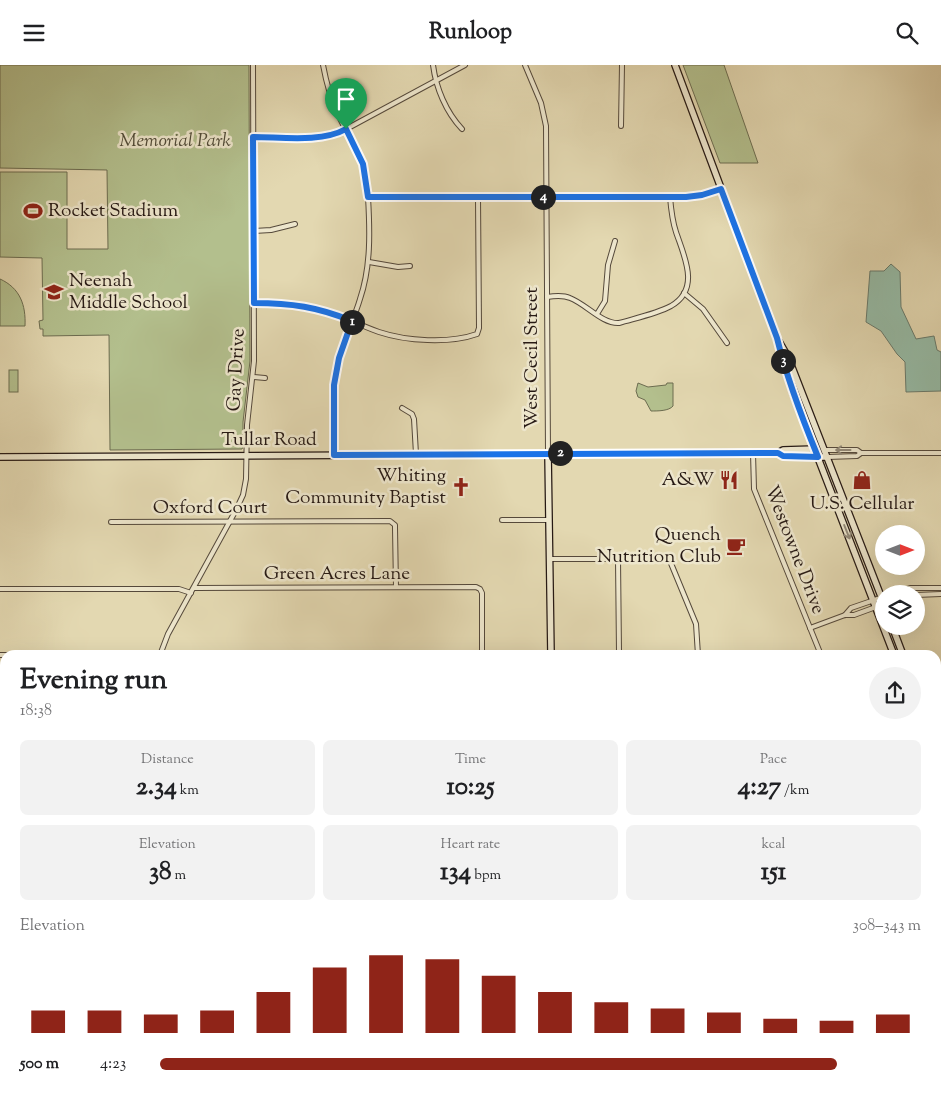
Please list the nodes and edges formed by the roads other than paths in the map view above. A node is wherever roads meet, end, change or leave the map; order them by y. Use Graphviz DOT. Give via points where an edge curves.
graph roads {
  1 [pos="253,65"];
  2 [pos="323,65"];
  3 [pos="433,65"];
  4 [pos="465,65"];
  5 [pos="525,65"];
  6 [pos="622,65"];
  7 [pos="675,65"];
  8 [pos="436,80"];
  9 [pos="621,126"];
  10 [pos="346,129"];
  11 [pos="462,129"];
  12 [pos="253,137"];
  13 [pos="721,189"];
  14 [pos="368,197"];
  15 [pos="478,197"];
  16 [pos="547,197"];
  17 [pos="670,197"];
  18 [pos="295,224"];
  19 [pos="253,231"];
  20 [pos="616,241"];
  21 [pos="368,262"];
  22 [pos="410,266"];
  23 [pos="684,293"];
  24 [pos="547,297"];
  25 [pos="254,303"];
  26 [pos="598,314"];
  27 [pos="352,321"];
  28 [pos="777,338"];
  29 [pos="727,343"];
  30 [pos="253,377"];
  31 [pos="265,379"];
  32 [pos="402,408"];
  33 [pos="815,449"];
  34 [pos="823,449"];
  35 [pos="548,453"];
  36 [pos="753,453"];
  37 [pos="778,453"];
  38 [pos="861,453"];
  39 [pos="941,453"];
  40 [pos="416,454"];
  41 [pos="247,455"];
  42 [pos="334,455"];
  43 [pos="0,457"];
  44 [pos="818,457"];
  45 [pos="826,457"];
  46 [pos="549,520"];
  47 [pos="502,521"];
  48 [pos="110,522"];
  49 [pos="230,522"];
  50 [pos="549,559"];
  51 [pos="618,559"];
  52 [pos="877,585"];
  53 [pos="396,587"];
  54 [pos="194,588"];
  55 [pos="925,588"];
  56 [pos="941,588"];
  57 [pos="0,589"];
  58 [pos="191,593"];
  59 [pos="941,594"];
  60 [pos="925,595"];
  61 [pos="874,599"];
  62 [pos="875,603"];
  63 [pos="875,607"];
  64 [pos="845,615"];
  65 [pos="810,628"];
  66 [pos="886,635"];
  67 [pos="895,635"];
  68 [pos="162,650"];
  69 [pos="482,650"];
  70 [pos="551,650"];
  71 [pos="618,650"];
  72 [pos="698,650"];
  73 [pos="819,650"];
  74 [pos="892,650"];
  75 [pos="901,650"];
  1 -- 12 [label="street, Gay Drive"];
  2 -- 10 [label="street" via="331,97"];
  3 -- 8 [label="street"];
  4 -- 8 [label="street"];
  5 -- 16 [label="street, West Cecil Street" via="545,117"];
  6 -- 9 [label="street"];
  7 -- 13 [label="main road"];
  8 -- 10 [label="street"];
  8 -- 11 [label="street" via="451,117"];
  10 -- 12 [label="street" via="323,137"];
  10 -- 14 [label="street" via="363,164"];
  12 -- 19 [label="street, Gay Drive"];
  13 -- 17 [label="street" via="694,197"];
  13 -- 28 [label="main road"];
  14 -- 15 [label="street"];
  14 -- 21 [label="street"];
  15 -- 16 [label="street"];
  15 -- 27 [label="street" via="477,334 414,339 379,332"];
  16 -- 17 [label="street"];
  16 -- 24 [label="street, West Cecil Street"];
  17 -- 23 [label="street" via="673,221 688,263"];
  18 -- 19 [label="street"];
  19 -- 25 [label="street, Gay Drive"];
  20 -- 26 [label="street" via="608,262 605,301"];
  21 -- 22 [label="street"];
  21 -- 27 [label="street" via="365,284"];
  23 -- 26 [label="street" via="666,308 619,323 610,323"];
  23 -- 29 [label="street" via="703,309"];
  24 -- 26 [label="street" via="568,297"];
  24 -- 35 [label="street, West Cecil Street"];
  25 -- 27 [label="street" via="306,306"];
  25 -- 30 [label="street, Gay Drive"];
  27 -- 42 [label="street" via="334,385"];
  28 -- 33 [label="main road" via="793,393"];
  28 -- 34 [label="main road" via="788,357"];
  30 -- 31 [label="street"];
  30 -- 41 [label="street, Gay Drive"];
  32 -- 40 [label="street" via="414,419"];
  33 -- 34 [label="main road, Tullar Road"];
  33 -- 37 [label="main road, Tullar Road" via="783,449"];
  33 -- 44 [label="main road"];
  38 -- 34 [label="street, Tullar Road, one-way" via="857,450"];
  34 -- 45 [label="main road"];
  35 -- 36 [label="main road, Tullar Road"];
  35 -- 40 [label="main road, Tullar Road"];
  35 -- 46 [label="main road, West Cecil Street"];
  36 -- 37 [label="main road, Tullar Road"];
  36 -- 65 [label="street, Westowne Drive" via="754,489"];
  37 -- 44 [label="main road, Tullar Road"];
  38 -- 39 [label="street, Tullar Road"];
  38 -- 45 [label="street, Tullar Road" via="857,456"];
  40 -- 42 [label="main road, Tullar Road"];
  41 -- 42 [label="main road, Tullar Road"];
  41 -- 43 [label="main road, Tullar Road"];
  41 -- 49 [label="street, Gay Drive" via="245,487"];
  44 -- 45 [label="main road, Tullar Road"];
  44 -- 61 [label="main road, one-way"];
  45 -- 52 [label="main road"];
  46 -- 47 [label="street"];
  46 -- 50 [label="main road, West Cecil Street"];
  48 -- 49 [label="street, Oxford Court"];
  49 -- 53 [label="street, Oxford Court" via="392,522 396,528"];
  49 -- 54 [label="street, Gay Drive"];
  50 -- 51 [label="street"];
  50 -- 70 [label="main road, West Cecil Street"];
  51 -- 71 [label="street"];
  51 -- 72 [label="street" via="670,561 696,624"];
  53 -- 54 [label="street, Green Acres Lane"];
  53 -- 69 [label="street, Green Acres Lane" via="480,589"];
  54 -- 58 [label="street, Gay Drive"];
  55 -- 56 [label="street"];
  57 -- 58 [label="street" via="179,589"];
  58 -- 68 [label="street, Gay Drive"];
  59 -- 60 [label="street"];
  61 -- 62 [label="main road"];
  61 -- 64 [label="street" via="851,608"];
  63 -- 64 [label="street"];
  64 -- 65 [label="street"];
  65 -- 73 [label="street, Westowne Drive"];
  66 -- 74 [label="main road"];
  67 -- 75 [label="main road"];
}
